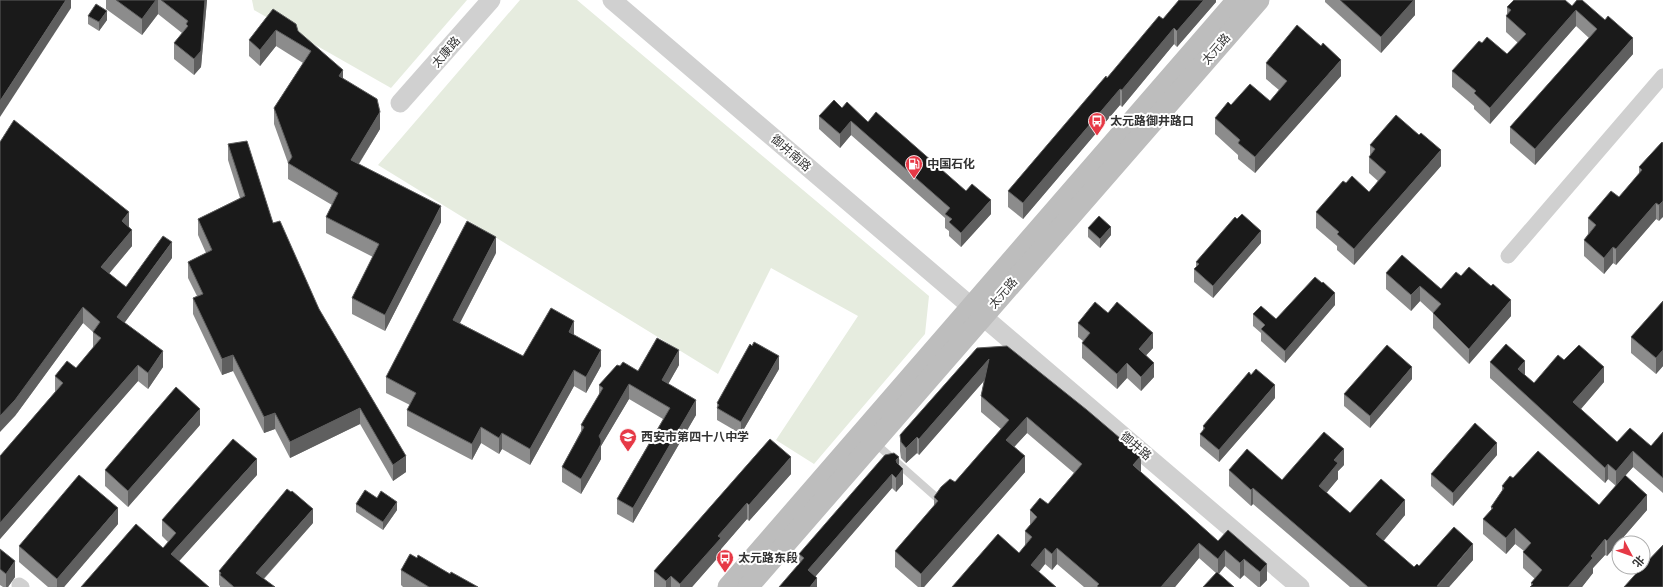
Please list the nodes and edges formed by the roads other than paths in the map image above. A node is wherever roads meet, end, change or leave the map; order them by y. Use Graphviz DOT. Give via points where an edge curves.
graph roads {
  1 [pos="492,0"];
  2 [pos="612,0"];
  3 [pos="1237,0"];
  4 [pos="1259,0"];
  5 [pos="1663,76"];
  6 [pos="400,103"];
  7 [pos="1508,256"];
  8 [pos="977,312"];
  9 [pos="874,442"];
  10 [pos="936,498"];
  11 [pos="728,587"];
  12 [pos="748,587"];
  13 [pos="1300,587"];
  1 -- 6 [label="street, 太康路"];
  2 -- 8 [label="street, 御井南路"];
  3 -- 8 [label="main road, 太元路"];
  4 -- 8 [label="main road, 太元路"];
  5 -- 7 [label="street"];
  8 -- 9 [label="main road, 太元路"];
  8 -- 11 [label="main road, 太元路"];
  8 -- 13 [label="street, 御井路"];
  9 -- 10 [label="lane"];
  9 -- 12 [label="main road, 太元路"];
}
